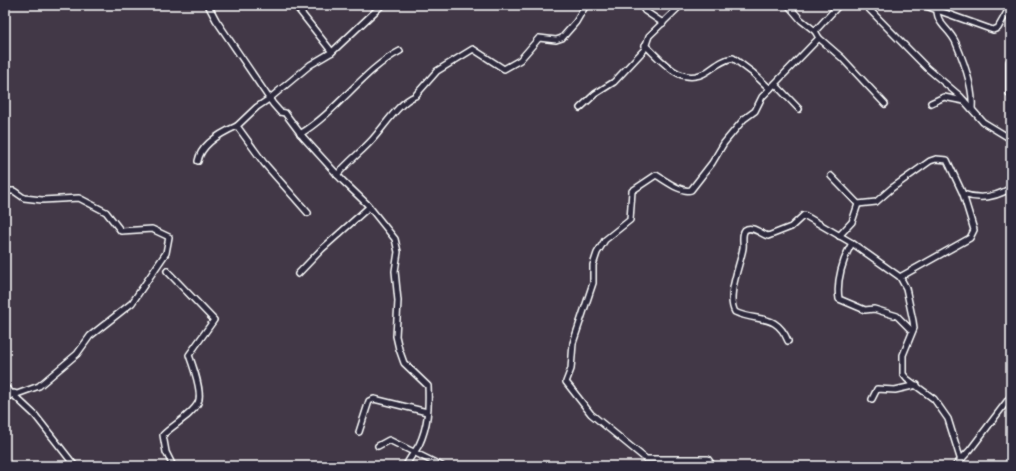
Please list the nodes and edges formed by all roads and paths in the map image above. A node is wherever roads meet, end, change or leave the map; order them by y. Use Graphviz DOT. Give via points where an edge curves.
graph roads {
  1 [pos="208,5"];
  2 [pos="295,5"];
  3 [pos="382,5"];
  4 [pos="586,5"];
  5 [pos="641,5"];
  6 [pos="681,5"];
  7 [pos="788,5"];
  8 [pos="839,5"];
  9 [pos="865,5"];
  10 [pos="923,5"];
  11 [pos="1011,5"];
  12 [pos="937,8"];
  13 [pos="663,23"];
  14 [pos="815,31"];
  15 [pos="819,38"];
  16 [pos="646,45"];
  17 [pos="400,51"];
  18 [pos="332,52"];
  19 [pos="1011,62"];
  20 [pos="775,84"];
  21 [pos="770,89"];
  22 [pos="1011,93"];
  23 [pos="270,99"];
  24 [pos="964,102"];
  25 [pos="931,103"];
  26 [pos="885,104"];
  27 [pos="580,108"];
  28 [pos="799,109"];
  29 [pos="972,109"];
  30 [pos="237,126"];
  31 [pos="300,134"];
  32 [pos="1011,139"];
  33 [pos="198,161"];
  34 [pos="337,174"];
  35 [pos="831,176"];
  36 [pos="1011,188"];
  37 [pos="5,191"];
  38 [pos="963,194"];
  39 [pos="858,204"];
  40 [pos="369,207"];
  41 [pos="308,213"];
  42 [pos="840,236"];
  43 [pos="852,243"];
  44 [pos="167,271"];
  45 [pos="298,274"];
  46 [pos="900,278"];
  47 [pos="912,331"];
  48 [pos="788,341"];
  49 [pos="916,384"];
  50 [pos="5,387"];
  51 [pos="14,393"];
  52 [pos="1011,396"];
  53 [pos="5,399"];
  54 [pos="872,399"];
  55 [pos="427,412"];
  56 [pos="359,432"];
  57 [pos="378,446"];
  58 [pos="414,452"];
  59 [pos="961,460"];
  60 [pos="75,466"];
  61 [pos="173,466"];
  62 [pos="406,466"];
  63 [pos="442,466"];
  64 [pos="713,466"];
  65 [pos="955,466"];
  1 -- 23 [label="street"];
  2 -- 18 [label="street"];
  3 -- 18 [label="street"];
  4 -- 34 [label="street" via="566,34 556,40 539,38 520,60 504,69 473,49 437,71"];
  5 -- 13 [label="street" via="645,11"];
  6 -- 13 [label="street"];
  7 -- 14 [label="street"];
  8 -- 14 [label="street"];
  9 -- 24 [label="street"];
  10 -- 12 [label="street"];
  11 -- 12 [label="street" via="998,28 993,30"];
  12 -- 29 [label="street" via="939,22 956,43 969,80"];
  13 -- 16 [label="street" via="649,36"];
  14 -- 15 [label="street"];
  15 -- 20 [label="street"];
  15 -- 26 [label="street" via="842,58"];
  16 -- 21 [label="street" via="678,75 697,76 718,62 733,58"];
  16 -- 27 [label="street" via="614,82 595,94"];
  17 -- 31 [label="street" via="384,59 320,120"];
  18 -- 23 [label="street" via="310,65"];
  19 -- 22 [label="highway"];
  20 -- 21 [label="street"];
  20 -- 28 [label="street"];
  21 -- 64 [label="street" via="755,110 724,143 691,190 681,189 656,175 632,191 630,220 605,240 597,253 593,265 593,283 573,343 571,369 566,382 591,414 641,457 708,459"];
  23 -- 30 [label="street" via="257,107"];
  23 -- 31 [label="street" via="277,109 285,113"];
  24 -- 25 [label="street" via="944,97"];
  24 -- 29 [label="street"];
  29 -- 32 [label="street" via="983,122"];
  30 -- 33 [label="street" via="217,136 199,154"];
  30 -- 41 [label="street" via="264,163"];
  31 -- 34 [label="street"];
  34 -- 40 [label="street"];
  35 -- 39 [label="street"];
  36 -- 38 [label="street" via="991,197 972,197"];
  37 -- 51 [label="street" via="14,191 24,198 42,200 79,198 106,212 121,230 152,229 169,237 166,253 132,303 90,336 77,354 39,386"];
  38 -- 39 [label="street" via="947,160 936,159 892,188 876,202"];
  38 -- 46 [label="street" via="974,230 970,238"];
  39 -- 42 [label="street" via="852,222"];
  40 -- 45 [label="street"];
  40 -- 55 [label="street" via="391,231 397,247 396,336 404,363 428,386"];
  42 -- 43 [label="street"];
  42 -- 48 [label="street" via="804,215 791,227 768,236 750,228 743,234 744,246 732,294 732,307 740,314 776,324 784,330"];
  43 -- 46 [label="street"];
  43 -- 47 [label="street" via="843,262 839,299 866,310 874,309 897,316"];
  44 -- 61 [label="street" via="214,320 189,355 199,391 198,403 163,434 166,452"];
  46 -- 47 [label="street" via="906,288 912,313"];
  47 -- 49 [label="street" via="903,355 902,368 907,379"];
  49 -- 54 [label="street" via="895,390 877,389"];
  49 -- 59 [label="street" via="934,399 948,419"];
  50 -- 51 [label="street"];
  51 -- 53 [label="street"];
  51 -- 60 [label="street"];
  52 -- 59 [label="street"];
  55 -- 56 [label="street" via="374,399 369,401"];
  55 -- 58 [label="street" via="427,424"];
  57 -- 58 [label="street" via="389,440"];
  58 -- 62 [label="street"];
  58 -- 63 [label="street"];
  59 -- 65 [label="street"];
}
